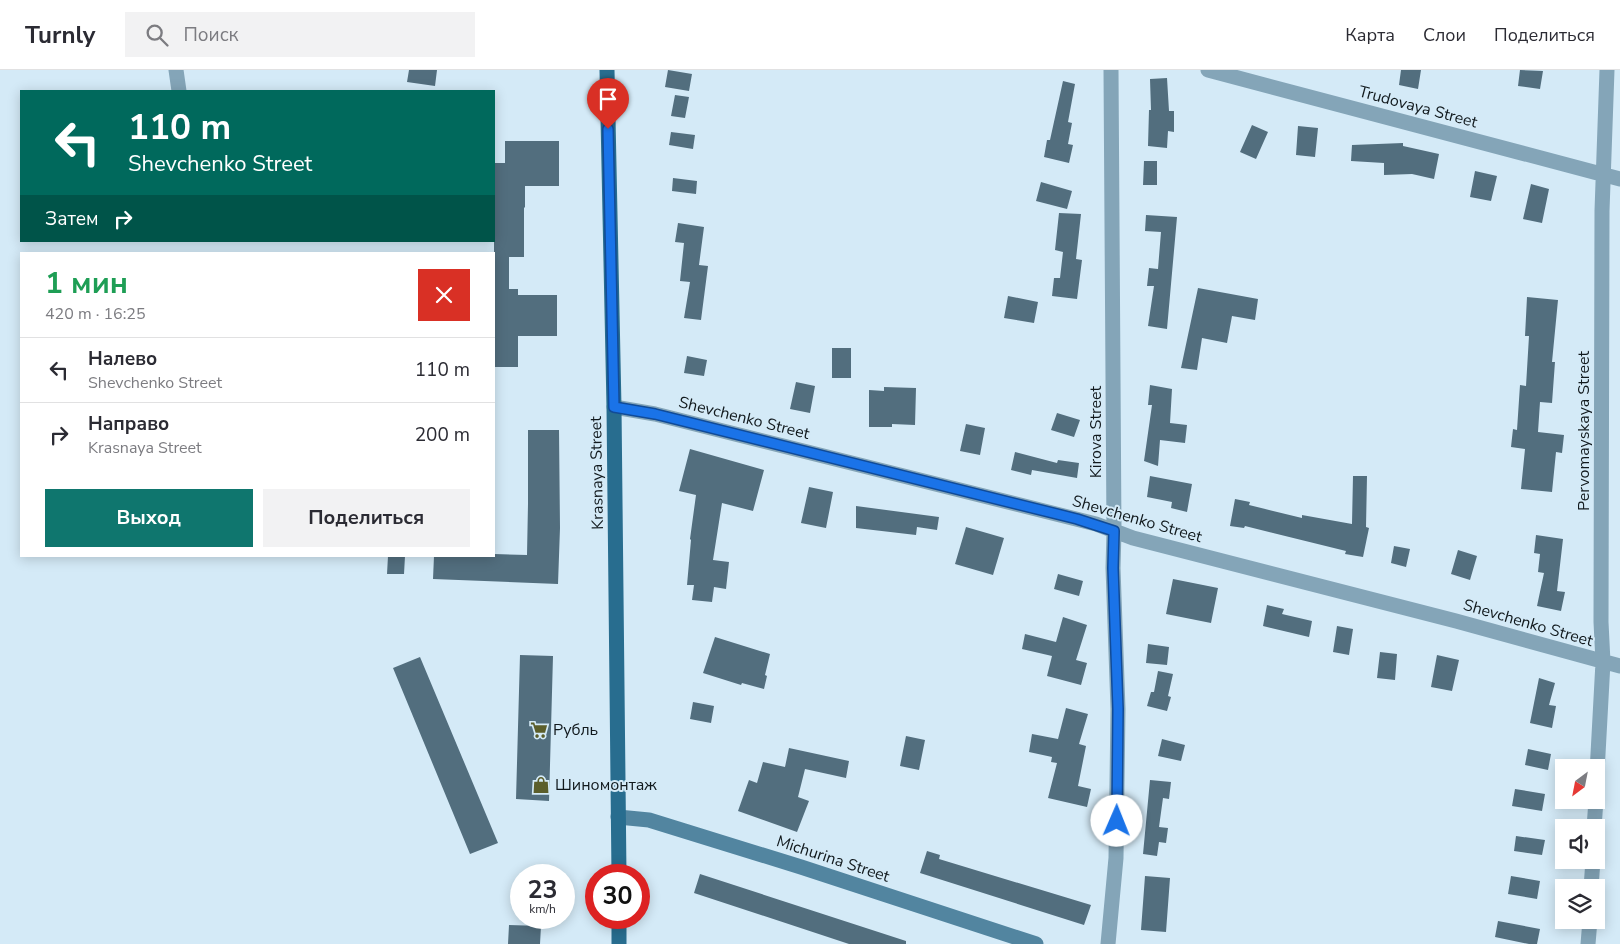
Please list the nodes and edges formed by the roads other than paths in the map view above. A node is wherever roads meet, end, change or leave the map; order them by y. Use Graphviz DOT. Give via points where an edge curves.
graph roads {
  1 [pos="176,70"];
  2 [pos="607,70"];
  3 [pos="1111,70"];
  4 [pos="1208,70"];
  5 [pos="1607,70"];
  6 [pos="179,90"];
  7 [pos="1603,174"];
  8 [pos="1620,179"];
  9 [pos="614,407"];
  10 [pos="1114,531"];
  11 [pos="1603,662"];
  12 [pos="1620,666"];
  13 [pos="1598,759"];
  14 [pos="618,817"];
  15 [pos="619,864"];
  16 [pos="619,929"];
  17 [pos="1589,929"];
  18 [pos="619,944"];
  19 [pos="1036,944"];
  20 [pos="1108,944"];
  21 [pos="1588,944"];
  1 -- 6 [label="street"];
  2 -- 9 [label="main road, Krasnaya Street"];
  3 -- 10 [label="street, Kirova Street"];
  4 -- 7 [label="street, Trudovaya Street"];
  5 -- 7 [label="street, Pervomayskaya Street"];
  7 -- 8 [label="street, Trudovaya Street"];
  7 -- 11 [label="street, Pervomayskaya Street"];
  9 -- 10 [label="street, Shevchenko Street" via="655,414"];
  9 -- 14 [label="main road, Krasnaya Street"];
  10 -- 11 [label="street, Shevchenko Street"];
  10 -- 20 [label="street, Kirova Street" via="1117,818"];
  11 -- 12 [label="street, Shevchenko Street"];
  11 -- 13 [label="street, Pervomayskaya Street"];
  14 -- 15 [label="main road, Krasnaya Street"];
  14 -- 19 [label="street, Michurina Street" via="649,820 802,866"];
  16 -- 18 [label="main road"];
  17 -- 21 [label="street"];
}
